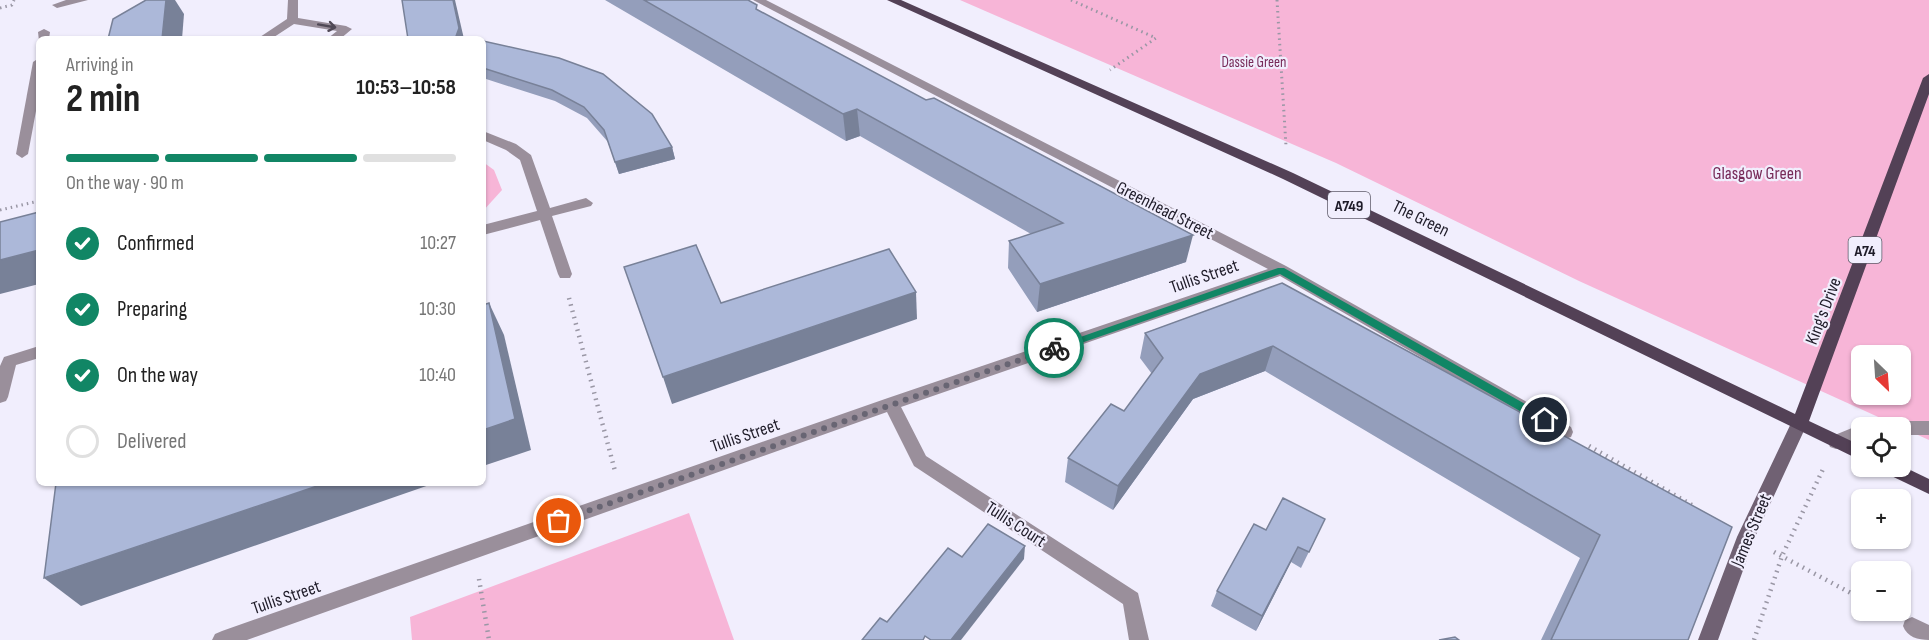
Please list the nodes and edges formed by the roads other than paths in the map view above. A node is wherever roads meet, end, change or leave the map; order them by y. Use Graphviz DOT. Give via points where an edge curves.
graph roads {
  1 [pos="83,0"];
  2 [pos="293,0"];
  3 [pos="758,0"];
  4 [pos="892,0"];
  5 [pos="57,5"];
  6 [pos="292,20"];
  7 [pos="268,36"];
  8 [pos="337,36"];
  9 [pos="1929,78"];
  10 [pos="36,100"];
  11 [pos="486,136"];
  12 [pos="22,154"];
  13 [pos="586,203"];
  14 [pos="544,214"];
  15 [pos="486,229"];
  16 [pos="1281,270"];
  17 [pos="564,274"];
  18 [pos="36,353"];
  19 [pos="4,362"];
  20 [pos="0,397"];
  21 [pos="891,404"];
  22 [pos="1800,422"];
  23 [pos="1911,428"];
  24 [pos="1929,428"];
  25 [pos="1565,432"];
  26 [pos="1851,435"];
  27 [pos="1836,441"];
  28 [pos="1851,448"];
  29 [pos="1909,477"];
  30 [pos="1929,487"];
  31 [pos="222,640"];
  32 [pos="1139,640"];
  33 [pos="1708,640"];
  1 -- 5 [label="street"];
  2 -- 6 [label="street"];
  3 -- 16 [label="street, Greenhead Street"];
  4 -- 22 [label="main road, The Green / A749" via="1287,176"];
  6 -- 7 [label="street"];
  6 -- 8 [label="street, one-way" via="346,29"];
  9 -- 22 [label="main road, King's Drive / A74"];
  10 -- 12 [label="street"];
  11 -- 14 [label="street" via="526,158"];
  13 -- 14 [label="street"];
  14 -- 15 [label="street"];
  14 -- 17 [label="street"];
  16 -- 21 [label="street, Tullis Street"];
  16 -- 25 [label="street, Greenhead Street"];
  18 -- 19 [label="street"];
  19 -- 20 [label="street"];
  21 -- 31 [label="street, Tullis Street"];
  21 -- 32 [label="street, Tullis Court" via="920,461 1131,599"];
  22 -- 27 [label="main road, The Green"];
  22 -- 33 [label="street, James Street" via="1746,537"];
  23 -- 24 [label="street"];
  26 -- 27 [label="street"];
  27 -- 28 [label="main road, The Green"];
  29 -- 30 [label="main road"];
}
